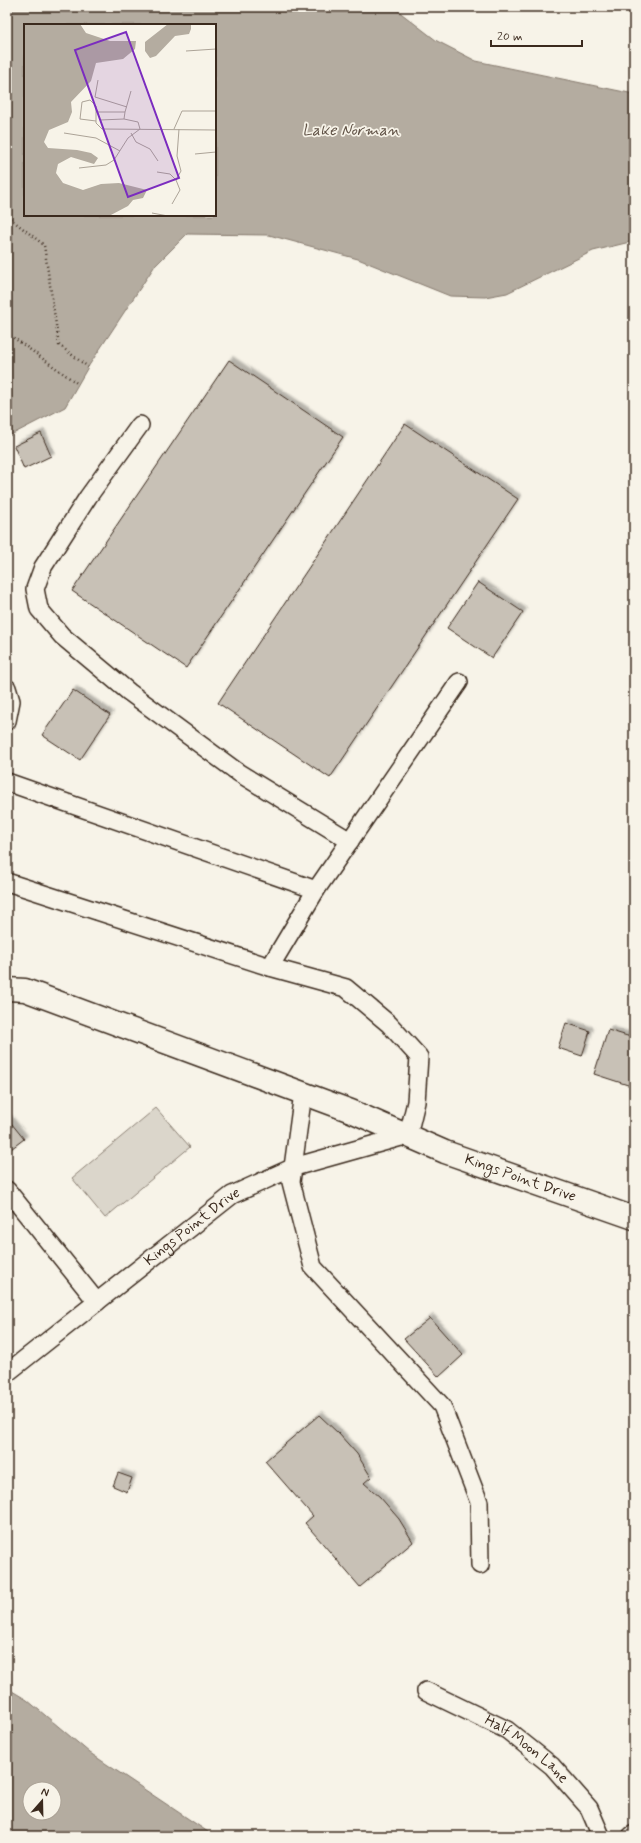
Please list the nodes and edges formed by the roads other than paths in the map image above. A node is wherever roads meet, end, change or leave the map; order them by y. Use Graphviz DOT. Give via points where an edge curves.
graph roads {
  1 [pos="140,425"];
  2 [pos="459,682"];
  3 [pos="7,688"];
  4 [pos="7,721"];
  5 [pos="7,782"];
  6 [pos="350,841"];
  7 [pos="7,882"];
  8 [pos="316,890"];
  9 [pos="270,967"];
  10 [pos="7,989"];
  11 [pos="304,1093"];
  12 [pos="408,1135"];
  13 [pos="294,1167"];
  14 [pos="7,1190"];
  15 [pos="634,1218"];
  16 [pos="97,1302"];
  17 [pos="7,1373"];
  18 [pos="480,1564"];
  19 [pos="426,1691"];
  20 [pos="634,1834"];
  21 [pos="601,1836"];
  22 [pos="632,1836"];
  1 -- 6 [label="lane" via="88,497 43,567 36,589 39,609 62,636 129,692 239,773"];
  2 -- 6 [label="lane"];
  3 -- 4 [label="lane" via="11,701"];
  5 -- 8 [label="lane"];
  6 -- 8 [label="lane"];
  7 -- 9 [label="lane"];
  8 -- 9 [label="lane"];
  9 -- 12 [label="lane" via="346,988 389,1024 419,1057 416,1102"];
  10 -- 11 [label="street, Kings Point Drive" via="25,990"];
  11 -- 12 [label="street, Kings Point Drive"];
  11 -- 13 [label="lane"];
  12 -- 13 [label="lane, Kings Point Drive"];
  12 -- 15 [label="street, Kings Point Drive" via="445,1152"];
  13 -- 16 [label="lane, Kings Point Drive" via="232,1195"];
  13 -- 18 [label="lane" via="292,1182 313,1267 442,1406 479,1502"];
  14 -- 16 [label="lane"];
  16 -- 17 [label="lane, Kings Point Drive"];
  19 -- 21 [label="lane, Half Moon Lane" via="507,1730 552,1766 589,1808"];
  20 -- 22 [label="lane"];
}
